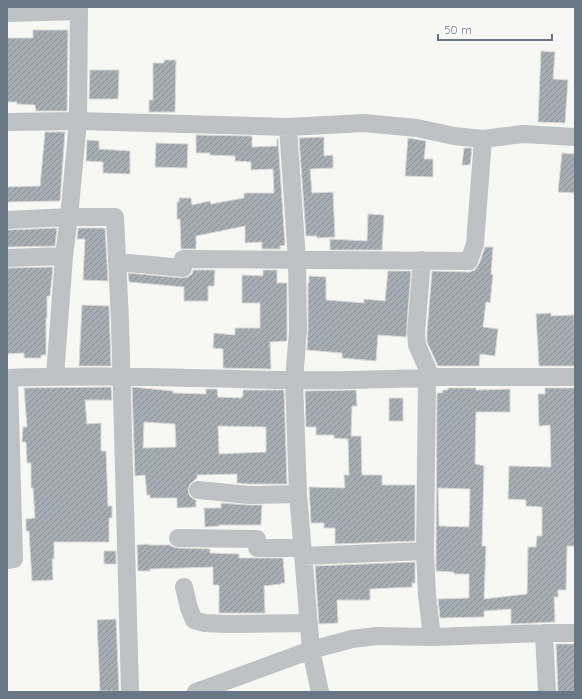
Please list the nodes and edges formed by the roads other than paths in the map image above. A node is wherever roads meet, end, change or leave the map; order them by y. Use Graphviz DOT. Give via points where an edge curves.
graph roads {
  1 [pos="79,9"];
  2 [pos="7,13"];
  3 [pos="78,121"];
  4 [pos="7,122"];
  5 [pos="288,127"];
  6 [pos="575,137"];
  7 [pos="483,139"];
  8 [pos="69,217"];
  9 [pos="7,220"];
  10 [pos="64,256"];
  11 [pos="7,258"];
  12 [pos="297,260"];
  13 [pos="422,260"];
  14 [pos="118,262"];
  15 [pos="55,376"];
  16 [pos="121,376"];
  17 [pos="429,377"];
  18 [pos="575,377"];
  19 [pos="8,378"];
  20 [pos="294,380"];
  21 [pos="10,452"];
  22 [pos="198,490"];
  23 [pos="298,494"];
  24 [pos="178,538"];
  25 [pos="425,551"];
  26 [pos="302,552"];
  27 [pos="7,560"];
  28 [pos="184,588"];
  29 [pos="309,623"];
  30 [pos="544,633"];
  31 [pos="575,633"];
  32 [pos="432,637"];
  33 [pos="311,650"];
  34 [pos="130,692"];
  35 [pos="196,692"];
  36 [pos="320,692"];
  37 [pos="547,692"];
  1 -- 2 [label="street"];
  1 -- 3 [label="street"];
  3 -- 4 [label="street"];
  3 -- 5 [label="street"];
  3 -- 8 [label="street"];
  5 -- 7 [label="street" via="364,123 417,128"];
  5 -- 12 [label="street"];
  6 -- 7 [label="street" via="524,134"];
  7 -- 13 [label="street" via="475,244 469,261"];
  8 -- 9 [label="street"];
  8 -- 10 [label="street"];
  8 -- 14 [label="street" via="115,217"];
  10 -- 11 [label="street"];
  10 -- 15 [label="street"];
  12 -- 13 [label="street"];
  12 -- 14 [label="street" via="183,259 183,268"];
  12 -- 20 [label="street" via="298,330"];
  13 -- 17 [label="street" via="416,332"];
  14 -- 16 [label="street"];
  15 -- 16 [label="street"];
  15 -- 19 [label="street"];
  16 -- 20 [label="street"];
  16 -- 34 [label="street"];
  17 -- 18 [label="street"];
  17 -- 20 [label="street"];
  17 -- 25 [label="street"];
  19 -- 21 [label="street"];
  20 -- 23 [label="street"];
  21 -- 27 [label="street" via="14,559"];
  22 -- 23 [label="street" via="249,495"];
  23 -- 26 [label="street"];
  24 -- 26 [label="street" via="257,538 257,548"];
  25 -- 26 [label="street"];
  25 -- 32 [label="street"];
  26 -- 29 [label="street"];
  28 -- 29 [label="street" via="194,620 200,622"];
  29 -- 33 [label="street"];
  30 -- 31 [label="street"];
  30 -- 32 [label="street"];
  30 -- 37 [label="street"];
  32 -- 33 [label="street" via="377,636 352,639"];
  33 -- 35 [label="street"];
  33 -- 36 [label="street"];
}
